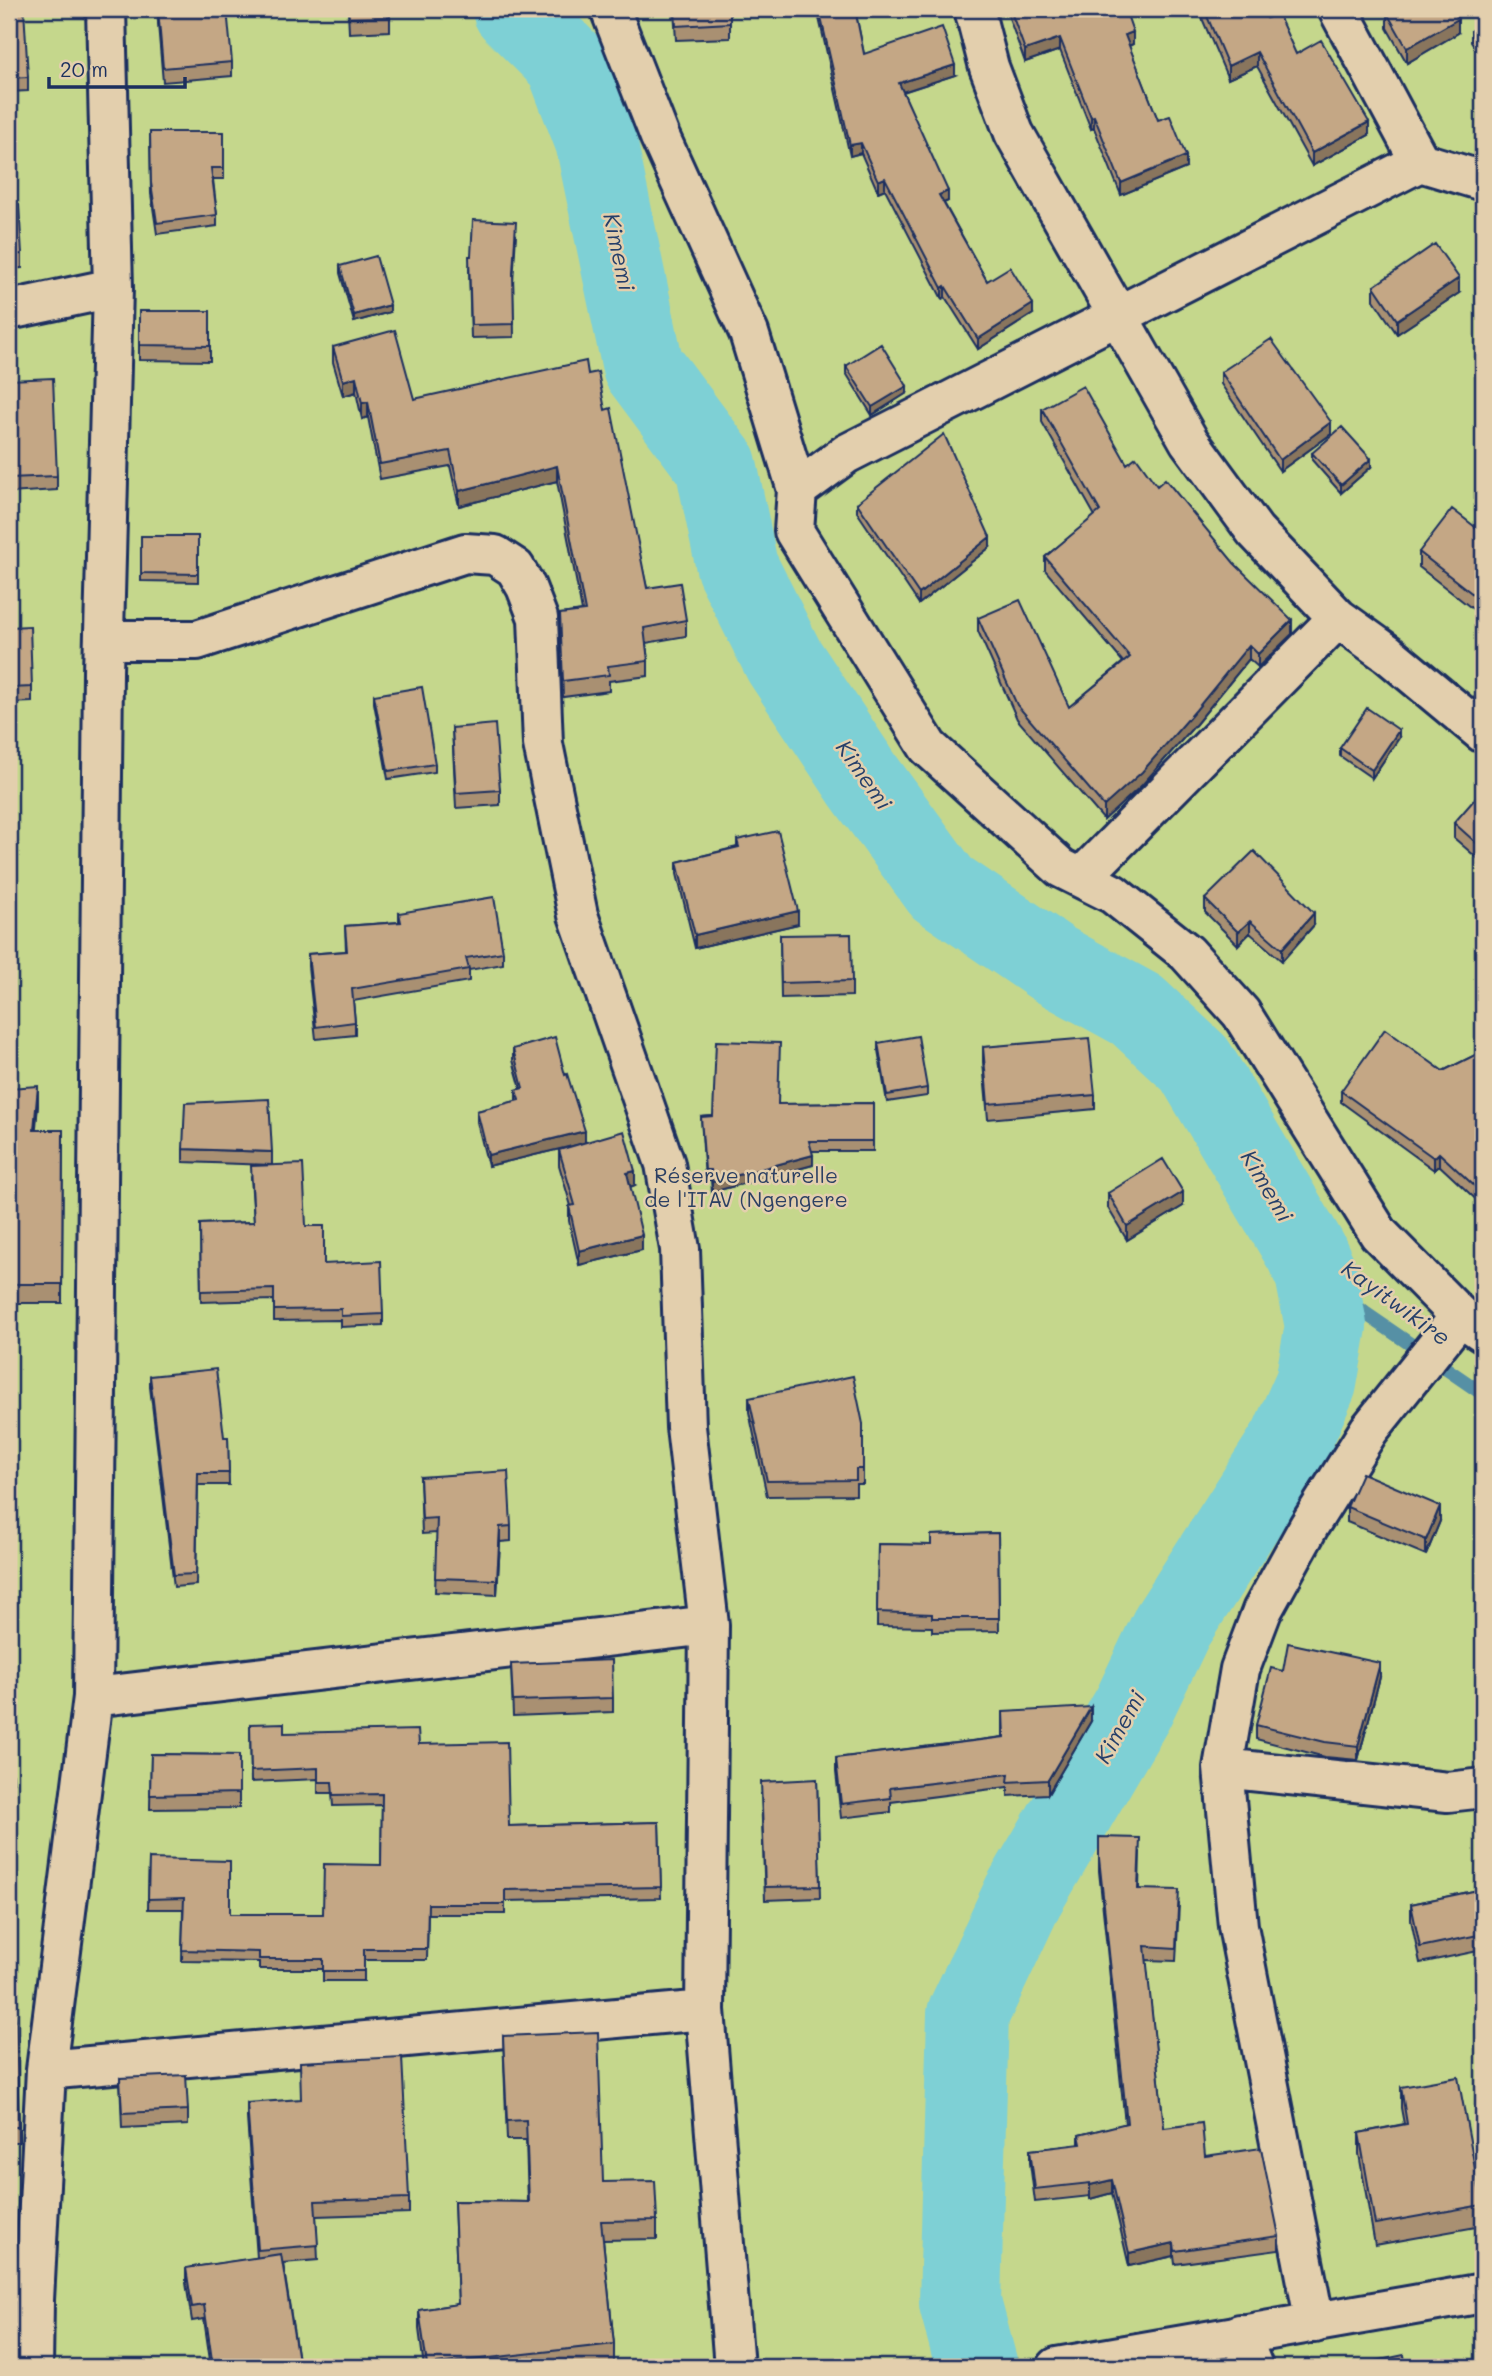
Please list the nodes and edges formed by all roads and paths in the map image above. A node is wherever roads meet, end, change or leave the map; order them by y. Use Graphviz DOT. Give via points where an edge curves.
graph roads {
  1 [pos="106,9"];
  2 [pos="610,9"];
  3 [pos="974,9"];
  4 [pos="1338,9"];
  5 [pos="1420,162"];
  6 [pos="1483,181"];
  7 [pos="113,288"];
  8 [pos="9,310"];
  9 [pos="1119,317"];
  10 [pos="797,489"];
  11 [pos="1338,618"];
  12 [pos="106,640"];
  13 [pos="1483,733"];
  14 [pos="1081,878"];
  15 [pos="1472,1324"];
  16 [pos="709,1625"];
  17 [pos="93,1697"];
  18 [pos="1223,1768"];
  19 [pos="1483,1788"];
  20 [pos="705,2010"];
  21 [pos="46,2070"];
  22 [pos="1483,2293"];
  23 [pos="1315,2323"];
  24 [pos="1246,2351"];
  25 [pos="33,2367"];
  26 [pos="734,2367"];
  27 [pos="1059,2367"];
  1 -- 7 [label="street"];
  2 -- 10 [label="street" via="660,137 749,333"];
  3 -- 9 [label="street" via="989,67 1014,133"];
  4 -- 5 [label="street"];
  5 -- 6 [label="street"];
  5 -- 9 [label="street"];
  7 -- 8 [label="street"];
  7 -- 12 [label="street"];
  9 -- 10 [label="street" via="846,454"];
  9 -- 11 [label="street" via="1189,441 1255,531"];
  10 -- 14 [label="street" via="794,531 928,747 1060,868"];
  11 -- 13 [label="street"];
  11 -- 14 [label="street"];
  12 -- 16 [label="street" via="197,640 466,553 495,555 515,568 538,618 543,744 578,915 665,1164 680,1249 686,1427"];
  12 -- 17 [label="street"];
  14 -- 15 [label="street" via="1113,894 1187,953 1241,1013 1379,1234"];
  15 -- 18 [label="street" via="1412,1377 1369,1430 1309,1526 1262,1611 1240,1669"];
  16 -- 17 [label="street"];
  16 -- 20 [label="street"];
  17 -- 21 [label="street"];
  18 -- 19 [label="street" via="1448,1792"];
  18 -- 23 [label="street" via="1238,1926"];
  20 -- 21 [label="street"];
  20 -- 26 [label="street"];
  21 -- 25 [label="street"];
  22 -- 23 [label="street"];
  23 -- 24 [label="street"];
  24 -- 27 [label="street"];
}
